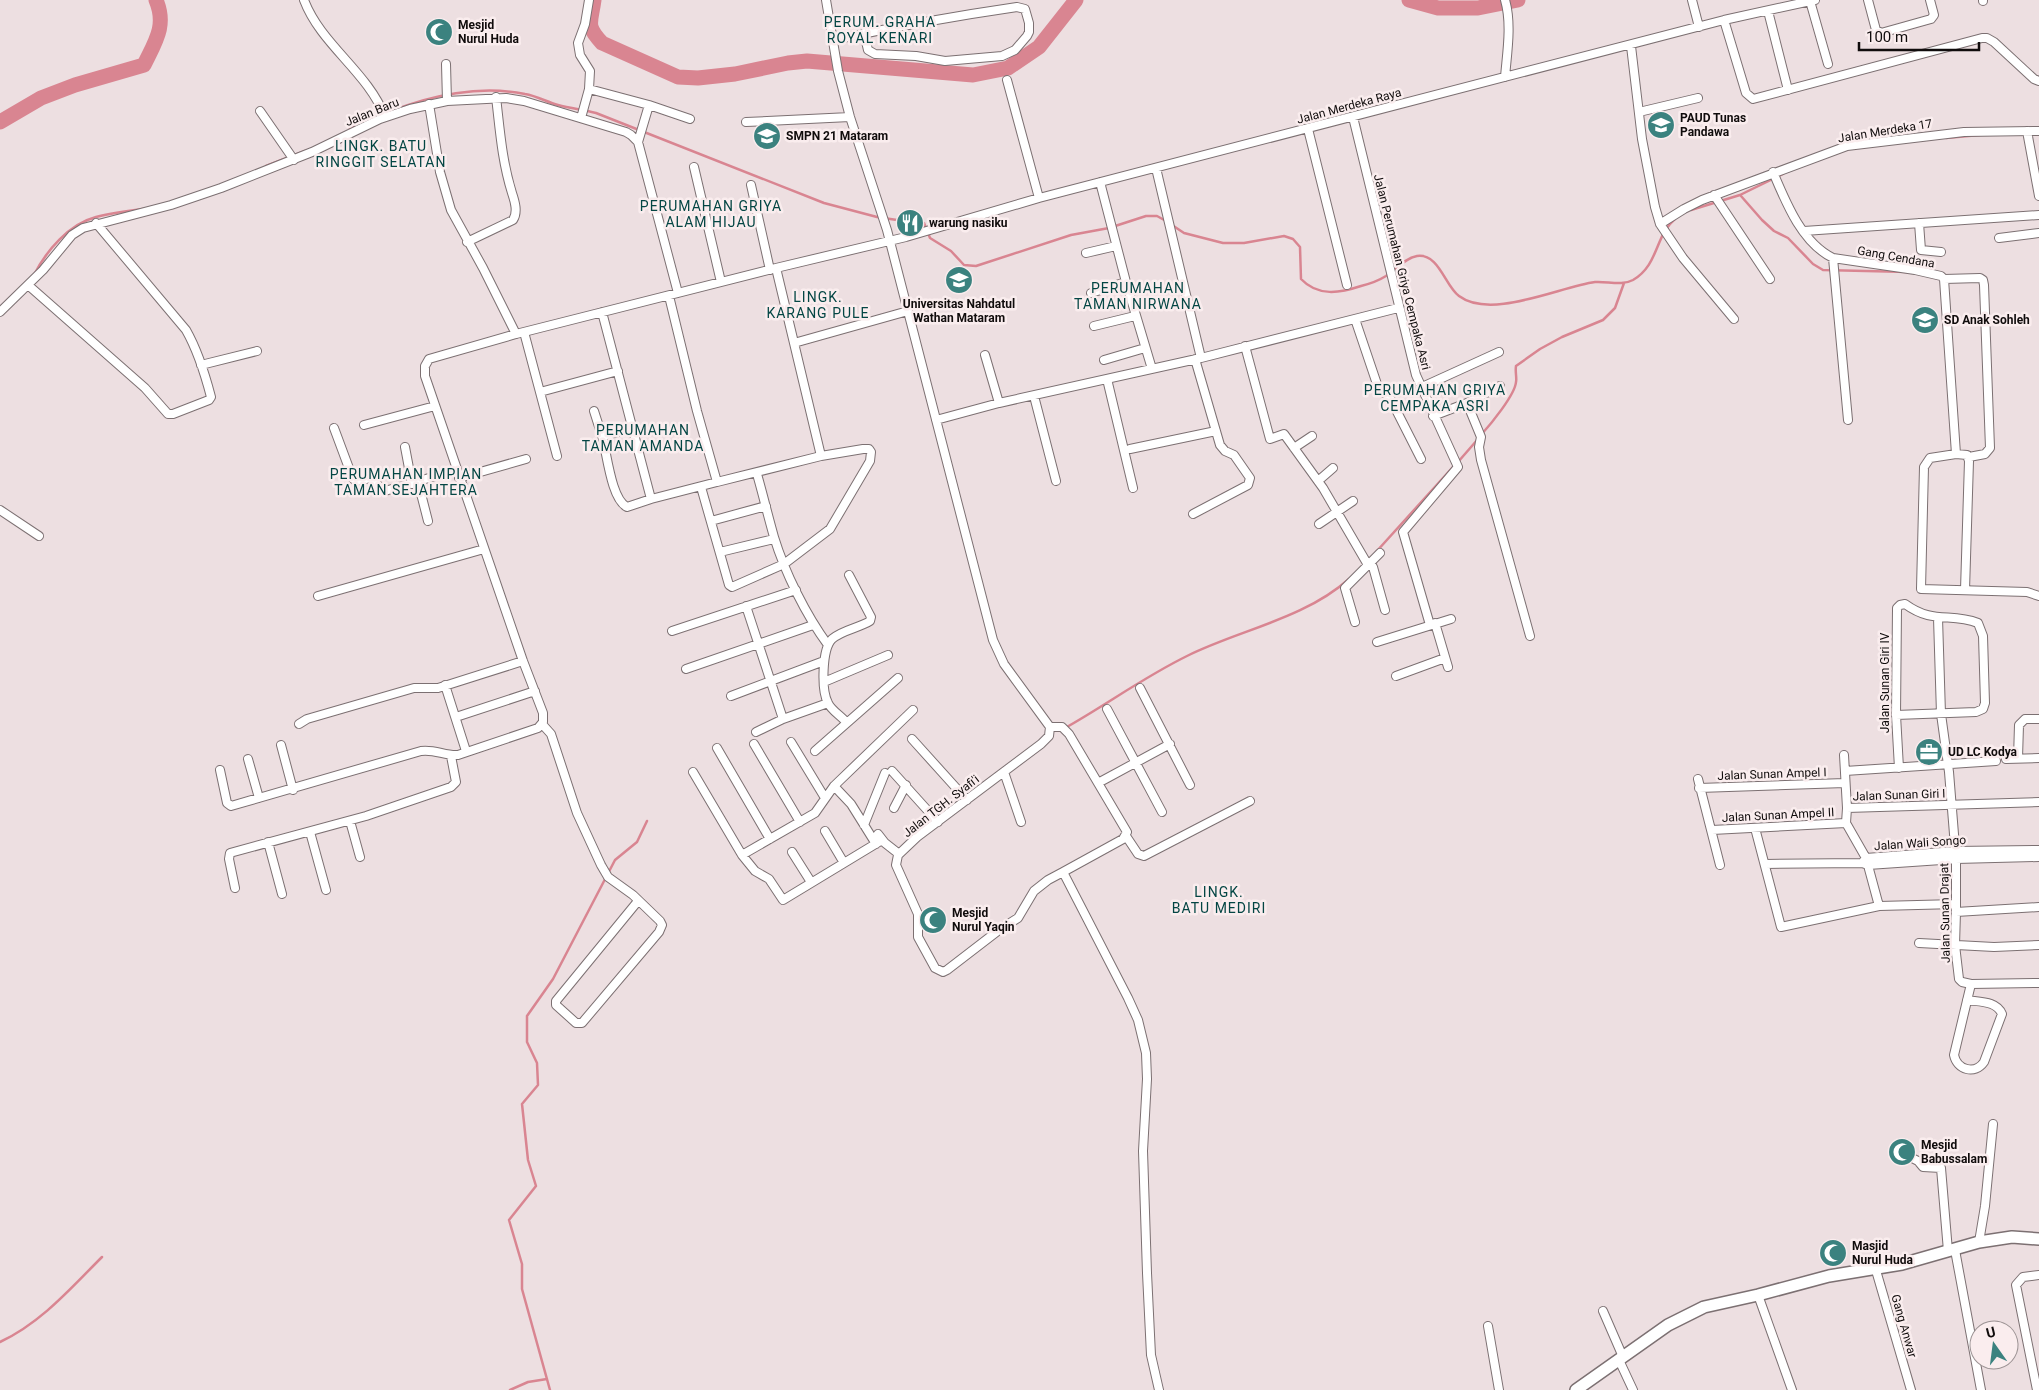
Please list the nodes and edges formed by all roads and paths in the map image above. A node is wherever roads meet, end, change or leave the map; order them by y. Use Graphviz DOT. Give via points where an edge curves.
graph roads {
  1 [pos="304,0"];
  2 [pos="589,0"];
  3 [pos="826,0"];
  4 [pos="1692,0"];
  5 [pos="1868,0"];
  6 [pos="1930,0"];
  7 [pos="1813,1"];
  8 [pos="1506,3"];
  9 [pos="1768,11"];
  10 [pos="1724,20"];
  11 [pos="1699,27"];
  12 [pos="864,33"];
  13 [pos="833,43"];
  14 [pos="1631,46"];
  15 [pos="446,64"];
  16 [pos="1828,64"];
  17 [pos="1505,77"];
  18 [pos="1007,80"];
  19 [pos="2039,81"];
  20 [pos="589,89"];
  21 [pos="1788,90"];
  22 [pos="446,97"];
  23 [pos="496,97"];
  24 [pos="1698,98"];
  25 [pos="429,104"];
  26 [pos="649,105"];
  27 [pos="260,111"];
  28 [pos="1639,112"];
  29 [pos="384,115"];
  30 [pos="850,117"];
  31 [pos="1353,117"];
  32 [pos="581,118"];
  33 [pos="690,119"];
  34 [pos="746,122"];
  35 [pos="1308,129"];
  36 [pos="2039,130"];
  37 [pos="2028,134"];
  38 [pos="638,140"];
  39 [pos="291,156"];
  40 [pos="694,168"];
  41 [pos="1156,168"];
  42 [pos="1775,177"];
  43 [pos="1100,182"];
  44 [pos="751,185"];
  45 [pos="2039,196"];
  46 [pos="1039,198"];
  47 [pos="1716,199"];
  48 [pos="2039,215"];
  49 [pos="96,223"];
  50 [pos="1919,224"];
  51 [pos="1661,226"];
  52 [pos="1804,232"];
  53 [pos="2039,233"];
  54 [pos="1999,238"];
  55 [pos="890,240"];
  56 [pos="467,242"];
  57 [pos="1116,246"];
  58 [pos="1942,252"];
  59 [pos="1086,253"];
  60 [pos="1835,266"];
  61 [pos="773,269"];
  62 [pos="1770,279"];
  63 [pos="1944,279"];
  64 [pos="721,282"];
  65 [pos="1126,282"];
  66 [pos="28,285"];
  67 [pos="1348,285"];
  68 [pos="1091,292"];
  69 [pos="678,293"];
  70 [pos="669,296"];
  71 [pos="1398,308"];
  72 [pos="0,312"];
  73 [pos="602,312"];
  74 [pos="908,312"];
  75 [pos="1135,316"];
  76 [pos="1355,318"];
  77 [pos="1734,319"];
  78 [pos="1094,326"];
  79 [pos="524,332"];
  80 [pos="516,334"];
  81 [pos="794,343"];
  82 [pos="1245,346"];
  83 [pos="1145,348"];
  84 [pos="257,351"];
  85 [pos="1499,352"];
  86 [pos="985,355"];
  87 [pos="1198,358"];
  88 [pos="1104,360"];
  89 [pos="201,366"];
  90 [pos="1152,369"];
  91 [pos="618,371"];
  92 [pos="1107,379"];
  93 [pos="1500,386"];
  94 [pos="1420,388"];
  95 [pos="540,392"];
  96 [pos="1034,396"];
  97 [pos="999,403"];
  98 [pos="1467,403"];
  99 [pos="435,406"];
  100 [pos="594,411"];
  101 [pos="1434,416"];
  102 [pos="936,420"];
  103 [pos="1848,420"];
  104 [pos="364,425"];
  105 [pos="334,428"];
  106 [pos="632,429"];
  107 [pos="1216,431"];
  108 [pos="602,436"];
  109 [pos="1312,436"];
  110 [pos="405,447"];
  111 [pos="1294,448"];
  112 [pos="1130,449"];
  113 [pos="1956,454"];
  114 [pos="557,456"];
  115 [pos="821,456"];
  116 [pos="526,459"];
  117 [pos="1421,459"];
  118 [pos="1969,459"];
  119 [pos="1333,468"];
  120 [pos="458,474"];
  121 [pos="757,474"];
  122 [pos="1056,481"];
  123 [pos="1318,481"];
  124 [pos="717,482"];
  125 [pos="415,483"];
  126 [pos="701,487"];
  127 [pos="1133,488"];
  128 [pos="651,499"];
  129 [pos="1353,501"];
  130 [pos="766,506"];
  131 [pos="0,510"];
  132 [pos="1337,512"];
  133 [pos="1193,514"];
  134 [pos="428,521"];
  135 [pos="711,521"];
  136 [pos="1319,524"];
  137 [pos="38,536"];
  138 [pos="774,539"];
  139 [pos="484,549"];
  140 [pos="720,552"];
  141 [pos="1380,552"];
  142 [pos="784,564"];
  143 [pos="1368,565"];
  144 [pos="850,575"];
  145 [pos="796,590"];
  146 [pos="1965,590"];
  147 [pos="318,596"];
  148 [pos="2039,596"];
  149 [pos="746,606"];
  150 [pos="1385,610"];
  151 [pos="1938,618"];
  152 [pos="1451,619"];
  153 [pos="1355,622"];
  154 [pos="1433,624"];
  155 [pos="813,625"];
  156 [pos="672,631"];
  157 [pos="1530,636"];
  158 [pos="1377,642"];
  159 [pos="758,645"];
  160 [pos="828,645"];
  161 [pos="888,655"];
  162 [pos="1445,658"];
  163 [pos="523,660"];
  164 [pos="824,661"];
  165 [pos="1448,667"];
  166 [pos="686,670"];
  167 [pos="1396,676"];
  168 [pos="898,678"];
  169 [pos="772,681"];
  170 [pos="824,682"];
  171 [pos="445,685"];
  172 [pos="1140,688"];
  173 [pos="535,692"];
  174 [pos="731,696"];
  175 [pos="828,703"];
  176 [pos="1107,709"];
  177 [pos="913,710"];
  178 [pos="1941,714"];
  179 [pos="1896,715"];
  180 [pos="456,717"];
  181 [pos="783,719"];
  182 [pos="2039,719"];
  183 [pos="846,722"];
  184 [pos="299,724"];
  185 [pos="542,724"];
  186 [pos="1050,728"];
  187 [pos="756,732"];
  188 [pos="912,740"];
  189 [pos="791,742"];
  190 [pos="754,744"];
  191 [pos="1170,744"];
  192 [pos="281,745"];
  193 [pos="717,748"];
  194 [pos="816,751"];
  195 [pos="464,752"];
  196 [pos="1844,755"];
  197 [pos="451,756"];
  198 [pos="2018,758"];
  199 [pos="2039,758"];
  200 [pos="248,759"];
  201 [pos="2006,759"];
  202 [pos="1996,761"];
  203 [pos="1136,762"];
  204 [pos="1948,764"];
  205 [pos="1899,768"];
  206 [pos="220,770"];
  207 [pos="1845,771"];
  208 [pos="693,772"];
  209 [pos="1004,772"];
  210 [pos="1698,779"];
  211 [pos="1098,783"];
  212 [pos="1845,783"];
  213 [pos="1190,785"];
  214 [pos="834,786"];
  215 [pos="906,786"];
  216 [pos="1699,788"];
  217 [pos="293,790"];
  218 [pos="259,798"];
  219 [pos="825,798"];
  220 [pos="967,800"];
  221 [pos="1250,801"];
  222 [pos="2039,802"];
  223 [pos="1952,804"];
  224 [pos="894,808"];
  225 [pos="1847,808"];
  226 [pos="1162,812"];
  227 [pos="350,821"];
  228 [pos="800,822"];
  229 [pos="938,822"];
  230 [pos="1021,822"];
  231 [pos="1846,823"];
  232 [pos="864,826"];
  233 [pos="1755,828"];
  234 [pos="1712,830"];
  235 [pos="825,831"];
  236 [pos="310,832"];
  237 [pos="1126,836"];
  238 [pos="770,839"];
  239 [pos="878,839"];
  240 [pos="268,842"];
  241 [pos="2039,850"];
  242 [pos="792,852"];
  243 [pos="899,854"];
  244 [pos="742,855"];
  245 [pos="1955,855"];
  246 [pos="360,857"];
  247 [pos="2039,857"];
  248 [pos="1865,862"];
  249 [pos="844,863"];
  250 [pos="1765,864"];
  251 [pos="1720,865"];
  252 [pos="1063,872"];
  253 [pos="811,882"];
  254 [pos="235,888"];
  255 [pos="326,890"];
  256 [pos="282,894"];
  257 [pos="638,901"];
  258 [pos="1879,906"];
  259 [pos="2039,907"];
  260 [pos="1956,908"];
  261 [pos="1919,944"];
  262 [pos="1955,945"];
  263 [pos="2039,945"];
  264 [pos="2039,983"];
  265 [pos="1971,984"];
  266 [pos="1967,1000"];
  267 [pos="1993,1124"];
  268 [pos="1914,1159"];
  269 [pos="2039,1239"];
  270 [pos="1979,1242"];
  271 [pos="1952,1250"];
  272 [pos="1875,1267"];
  273 [pos="2039,1275"];
  274 [pos="1758,1296"];
  275 [pos="1603,1311"];
  276 [pos="1488,1326"];
  277 [pos="1621,1355"];
  278 [pos="2037,1379"];
  279 [pos="1159,1390"];
  280 [pos="1499,1390"];
  281 [pos="1576,1390"];
  282 [pos="1633,1390"];
  283 [pos="1792,1390"];
  284 [pos="1911,1390"];
  285 [pos="1980,1390"];
  286 [pos="2037,1390"];
  1 -- 29 [label="street" via="318,28 375,98"];
  2 -- 20 [label="street" via="578,43 580,55 590,71"];
  3 -- 13 [label="street"];
  4 -- 11 [label="street"];
  5 -- 6 [label="street" via="1876,30 1881,32 1931,19 1934,14"];
  7 -- 9 [label="street, Jalan Merdeka Raya"];
  7 -- 16 [label="street"];
  8 -- 17 [label="street"];
  9 -- 10 [label="street, Jalan Merdeka Raya"];
  9 -- 21 [label="street"];
  10 -- 11 [label="street, Jalan Merdeka Raya"];
  10 -- 21 [label="street" via="1748,96 1753,99"];
  11 -- 14 [label="street, Jalan Merdeka Raya"];
  12 -- 12 [label="street" via="1016,7 1025,9 1029,32 1015,50 1002,56 945,61 874,54 868,50"];
  12 -- 13 [label="street"];
  13 -- 30 [label="street"];
  14 -- 17 [label="street, Jalan Merdeka Raya"];
  14 -- 28 [label="street"];
  15 -- 22 [label="street"];
  17 -- 31 [label="street, Jalan Merdeka Raya"];
  18 -- 46 [label="street"];
  19 -- 21 [label="street" via="1994,42 1982,38"];
  20 -- 26 [label="street"];
  20 -- 32 [label="street"];
  22 -- 23 [label="street, Jalan Baru"];
  22 -- 25 [label="street, Jalan Baru"];
  23 -- 32 [label="street, Jalan Baru" via="516,99"];
  23 -- 56 [label="street" via="504,165 516,214 513,220"];
  24 -- 28 [label="street"];
  25 -- 29 [label="street, Jalan Baru"];
  25 -- 56 [label="street" via="440,172 451,210"];
  26 -- 33 [label="street"];
  26 -- 38 [label="street"];
  27 -- 39 [label="street"];
  28 -- 51 [label="street"];
  29 -- 39 [label="street, Jalan Baru"];
  30 -- 34 [label="street"];
  30 -- 55 [label="street"];
  31 -- 35 [label="street, Jalan Merdeka Raya"];
  31 -- 71 [label="street, Jalan Perumahan Griya Cempaka Asri"];
  32 -- 38 [label="street, Jalan Baru" via="626,132"];
  35 -- 41 [label="street, Jalan Merdeka Raya"];
  35 -- 67 [label="street"];
  36 -- 37 [label="street, Jalan Merdeka 17"];
  37 -- 42 [label="street, Jalan Merdeka 17" via="1964,132 1870,142 1847,146"];
  37 -- 45 [label="street"];
  38 -- 69 [label="street"];
  39 -- 49 [label="street, Jalan Baru" via="237,182 171,205"];
  40 -- 64 [label="street"];
  41 -- 43 [label="street, Jalan Merdeka Raya"];
  41 -- 87 [label="street"];
  42 -- 47 [label="street, Jalan Merdeka 17"];
  42 -- 52 [label="street, Gang Cendana"];
  43 -- 46 [label="street, Jalan Merdeka Raya"];
  43 -- 57 [label="street"];
  44 -- 61 [label="street"];
  46 -- 55 [label="street, Jalan Merdeka Raya"];
  47 -- 51 [label="street, Jalan Merdeka 17" via="1684,209"];
  47 -- 62 [label="street"];
  48 -- 50 [label="street"];
  49 -- 66 [label="street, Jalan Baru" via="72,235"];
  49 -- 89 [label="street" via="186,330"];
  50 -- 52 [label="street"];
  50 -- 58 [label="street" via="1921,250"];
  51 -- 77 [label="street"];
  52 -- 60 [label="street, Gang Cendana"];
  53 -- 54 [label="street"];
  55 -- 61 [label="street, Jalan Merdeka Raya"];
  55 -- 74 [label="street"];
  56 -- 80 [label="street"];
  57 -- 59 [label="street"];
  57 -- 65 [label="street"];
  60 -- 63 [label="street, Gang Cendana" via="1914,270"];
  60 -- 103 [label="street"];
  61 -- 64 [label="street, Jalan Merdeka Raya"];
  61 -- 81 [label="street"];
  63 -- 113 [label="street, Gang Cendana"];
  63 -- 118 [label="street" via="1980,278 1983,282 1990,448 1985,454"];
  64 -- 69 [label="street, Jalan Merdeka Raya"];
  65 -- 68 [label="street"];
  65 -- 75 [label="street"];
  66 -- 72 [label="street, Jalan Baru"];
  66 -- 89 [label="street" via="145,388 168,414 210,399"];
  69 -- 70 [label="street, Jalan Merdeka Raya"];
  70 -- 73 [label="street, Jalan Merdeka Raya"];
  70 -- 124 [label="street"];
  71 -- 76 [label="street"];
  71 -- 94 [label="street, Jalan Perumahan Griya Cempaka Asri"];
  73 -- 79 [label="street, Jalan Merdeka Raya"];
  73 -- 91 [label="street"];
  74 -- 81 [label="street"];
  74 -- 102 [label="street"];
  75 -- 78 [label="street"];
  75 -- 83 [label="street"];
  76 -- 82 [label="street"];
  76 -- 117 [label="street" via="1379,390 1389,396"];
  79 -- 80 [label="street, Jalan Merdeka Raya"];
  79 -- 95 [label="street"];
  80 -- 99 [label="street, Jalan Merdeka Raya" via="429,360 424,373"];
  81 -- 115 [label="street"];
  82 -- 87 [label="street"];
  82 -- 111 [label="street" via="1270,439 1284,434"];
  83 -- 88 [label="street"];
  83 -- 90 [label="street"];
  84 -- 89 [label="street"];
  85 -- 94 [label="street"];
  86 -- 97 [label="street"];
  87 -- 90 [label="street"];
  87 -- 107 [label="street"];
  90 -- 92 [label="street"];
  91 -- 95 [label="street"];
  91 -- 106 [label="street"];
  92 -- 96 [label="street"];
  92 -- 127 [label="street"];
  93 -- 98 [label="street"];
  94 -- 101 [label="street, Jalan Perumahan Griya Cempaka Asri"];
  95 -- 114 [label="street"];
  96 -- 97 [label="street"];
  96 -- 122 [label="street"];
  97 -- 102 [label="street"];
  98 -- 101 [label="street"];
  98 -- 157 [label="street" via="1480,434 1481,460"];
  99 -- 104 [label="street"];
  99 -- 120 [label="street"];
  100 -- 108 [label="street"];
  101 -- 154 [label="street, Jalan Perumahan Griya Cempaka Asri" via="1458,467 1403,532"];
  102 -- 186 [label="street" via="996,647 1004,664"];
  105 -- 125 [label="street" via="353,479 373,479 388,491"];
  106 -- 108 [label="street"];
  106 -- 128 [label="street"];
  107 -- 112 [label="street"];
  107 -- 133 [label="street" via="1223,450 1231,453 1241,464 1250,481"];
  108 -- 128 [label="street" via="619,501 626,507"];
  109 -- 111 [label="street"];
  110 -- 125 [label="street"];
  111 -- 123 [label="street"];
  113 -- 118 [label="street" via="1966,455"];
  113 -- 146 [label="street" via="1930,458 1924,467 1921,590"];
  115 -- 121 [label="street"];
  115 -- 142 [label="street" via="863,449 871,452 870,461 835,525"];
  116 -- 120 [label="street"];
  118 -- 146 [label="street"];
  119 -- 123 [label="street"];
  120 -- 125 [label="street"];
  120 -- 139 [label="street"];
  121 -- 124 [label="street"];
  121 -- 130 [label="street"];
  123 -- 132 [label="street"];
  124 -- 126 [label="street"];
  125 -- 134 [label="street"];
  126 -- 128 [label="street"];
  126 -- 135 [label="street"];
  129 -- 132 [label="street"];
  130 -- 135 [label="street"];
  130 -- 138 [label="street"];
  131 -- 137 [label="street"];
  132 -- 136 [label="street"];
  132 -- 143 [label="street"];
  135 -- 140 [label="street"];
  138 -- 140 [label="street"];
  138 -- 142 [label="street"];
  139 -- 147 [label="street"];
  139 -- 163 [label="street"];
  140 -- 142 [label="street" via="730,587"];
  141 -- 143 [label="street"];
  142 -- 145 [label="street"];
  143 -- 150 [label="street" via="1373,568"];
  143 -- 153 [label="street" via="1345,588"];
  144 -- 160 [label="street" via="871,617 870,621 837,636"];
  145 -- 149 [label="street"];
  145 -- 155 [label="street"];
  146 -- 148 [label="street" via="2027,592"];
  149 -- 156 [label="street"];
  149 -- 159 [label="street"];
  151 -- 178 [label="street, Jalan Sunan Drajat"];
  151 -- 178 [label="street" via="1966,618 1978,623 1983,636 1985,694 1984,706 1979,711"];
  151 -- 179 [label="street, Jalan Sunan Giri IV" via="1905,604 1896,610"];
  152 -- 154 [label="street"];
  154 -- 158 [label="street"];
  154 -- 162 [label="street"];
  155 -- 159 [label="street"];
  155 -- 160 [label="street"];
  159 -- 166 [label="street"];
  159 -- 169 [label="street"];
  160 -- 164 [label="street"];
  161 -- 170 [label="street"];
  162 -- 165 [label="street"];
  162 -- 167 [label="street"];
  163 -- 171 [label="street"];
  163 -- 173 [label="street"];
  164 -- 169 [label="street"];
  164 -- 170 [label="street"];
  168 -- 183 [label="street"];
  169 -- 174 [label="street"];
  169 -- 181 [label="street"];
  170 -- 175 [label="street"];
  171 -- 180 [label="street"];
  171 -- 184 [label="street" via="414,688"];
  172 -- 191 [label="street"];
  173 -- 180 [label="street"];
  173 -- 185 [label="street" via="544,716"];
  175 -- 181 [label="street"];
  175 -- 183 [label="street"];
  176 -- 203 [label="street"];
  177 -- 214 [label="street"];
  178 -- 179 [label="street"];
  178 -- 204 [label="street, Jalan Sunan Drajat"];
  179 -- 205 [label="street, Jalan Sunan Giri IV"];
  180 -- 195 [label="street"];
  181 -- 187 [label="street"];
  182 -- 198 [label="street" via="2025,719 2019,725"];
  183 -- 194 [label="street"];
  185 -- 195 [label="street"];
  185 -- 257 [label="street" via="551,734 577,813 600,865 608,877"];
  186 -- 209 [label="street, Jalan TGH. Syafi'i" via="1045,741"];
  186 -- 211 [label="street" via="1064,729"];
  188 -- 220 [label="street"];
  189 -- 219 [label="street"];
  190 -- 228 [label="street"];
  191 -- 203 [label="street"];
  191 -- 213 [label="street"];
  192 -- 217 [label="street"];
  193 -- 238 [label="street"];
  195 -- 197 [label="street"];
  196 -- 207 [label="street"];
  197 -- 217 [label="street" via="421,751"];
  197 -- 227 [label="street" via="454,785"];
  198 -- 199 [label="street"];
  198 -- 201 [label="street"];
  200 -- 218 [label="street"];
  202 -- 204 [label="street"];
  203 -- 211 [label="street"];
  203 -- 226 [label="street"];
  204 -- 205 [label="street"];
  204 -- 223 [label="street, Jalan Sunan Drajat"];
  205 -- 207 [label="street"];
  206 -- 218 [label="street" via="229,806"];
  207 -- 212 [label="street"];
  208 -- 244 [label="street"];
  209 -- 220 [label="street, Jalan TGH. Syafi'i"];
  209 -- 230 [label="street"];
  210 -- 216 [label="street, Jalan Sunan Ampel II"];
  211 -- 237 [label="street" via="1125,826"];
  212 -- 216 [label="street, Jalan Sunan Ampel I"];
  212 -- 225 [label="street"];
  214 -- 219 [label="street"];
  214 -- 232 [label="street"];
  215 -- 224 [label="street"];
  215 -- 229 [label="street"];
  215 -- 232 [label="street" via="888,772"];
  216 -- 234 [label="street, Jalan Sunan Ampel II"];
  217 -- 218 [label="street"];
  219 -- 228 [label="street" via="815,813"];
  220 -- 229 [label="street, Jalan TGH. Syafi'i"];
  221 -- 237 [label="street" via="1144,856 1138,854"];
  222 -- 223 [label="street, Jalan Sunan Giri I"];
  223 -- 225 [label="street, Jalan Sunan Giri I"];
  223 -- 245 [label="street, Jalan Sunan Drajat"];
  225 -- 231 [label="street"];
  227 -- 236 [label="street"];
  227 -- 246 [label="street"];
  228 -- 238 [label="street"];
  229 -- 243 [label="street, Jalan TGH. Syafi'i"];
  231 -- 233 [label="street, Jalan Sunan Ampel II"];
  231 -- 248 [label="street"];
  232 -- 239 [label="street"];
  233 -- 234 [label="street, Jalan Sunan Ampel II"];
  233 -- 250 [label="street"];
  234 -- 251 [label="street, Jalan Sunan Ampel II"];
  235 -- 249 [label="street"];
  236 -- 240 [label="street"];
  236 -- 255 [label="street"];
  237 -- 252 [label="street"];
  238 -- 244 [label="street"];
  239 -- 243 [label="street"];
  239 -- 249 [label="street"];
  240 -- 254 [label="street" via="230,853 228,859"];
  240 -- 256 [label="street"];
  241 -- 245 [label="street, Jalan Wali Songo"];
  242 -- 253 [label="street"];
  243 -- 252 [label="street, Jalan TGH. Syafi'i" via="896,865 917,910 920,940 936,968 943,972 1018,918 1034,892"];
  244 -- 253 [label="street" via="755,871 769,879 783,900"];
  245 -- 247 [label="street, Jalan Wali Songo"];
  245 -- 248 [label="street, Jalan Wali Songo"];
  245 -- 260 [label="street, Jalan Sunan Drajat"];
  248 -- 250 [label="street, Jalan Wali Songo"];
  248 -- 258 [label="street"];
  249 -- 253 [label="street"];
  250 -- 258 [label="street" via="1781,927"];
  252 -- 279 [label="street" via="1136,1017 1146,1053 1143,1153 1151,1355"];
  257 -- 257 [label="street" via="660,922 661,928 582,1023 576,1023 556,1005 556,1001"];
  258 -- 260 [label="street"];
  259 -- 260 [label="street"];
  260 -- 262 [label="street, Jalan Sunan Drajat"];
  261 -- 262 [label="street"];
  262 -- 263 [label="street"];
  262 -- 265 [label="street, Jalan Sunan Drajat" via="1960,981"];
  264 -- 265 [label="street"];
  265 -- 266 [label="street"];
  266 -- 266 [label="street" via="1954,1055 1960,1066 1974,1070 1984,1062 2002,1014 1992,1004"];
  267 -- 270 [label="street"];
  268 -- 271 [label="street" via="1923,1167 1941,1168"];
  269 -- 270 [label="street" via="2012,1237"];
  270 -- 271 [label="street"];
  271 -- 272 [label="street" via="1902,1264"];
  271 -- 285 [label="street"];
  272 -- 274 [label="street"];
  272 -- 284 [label="street, Gang Anwar"];
  273 -- 278 [label="street" via="2022,1278 2016,1285"];
  274 -- 277 [label="street" via="1695,1310"];
  274 -- 283 [label="street"];
  275 -- 277 [label="street"];
  276 -- 280 [label="street"];
  277 -- 281 [label="street"];
  277 -- 282 [label="street"];
  278 -- 286 [label="street"];
}
